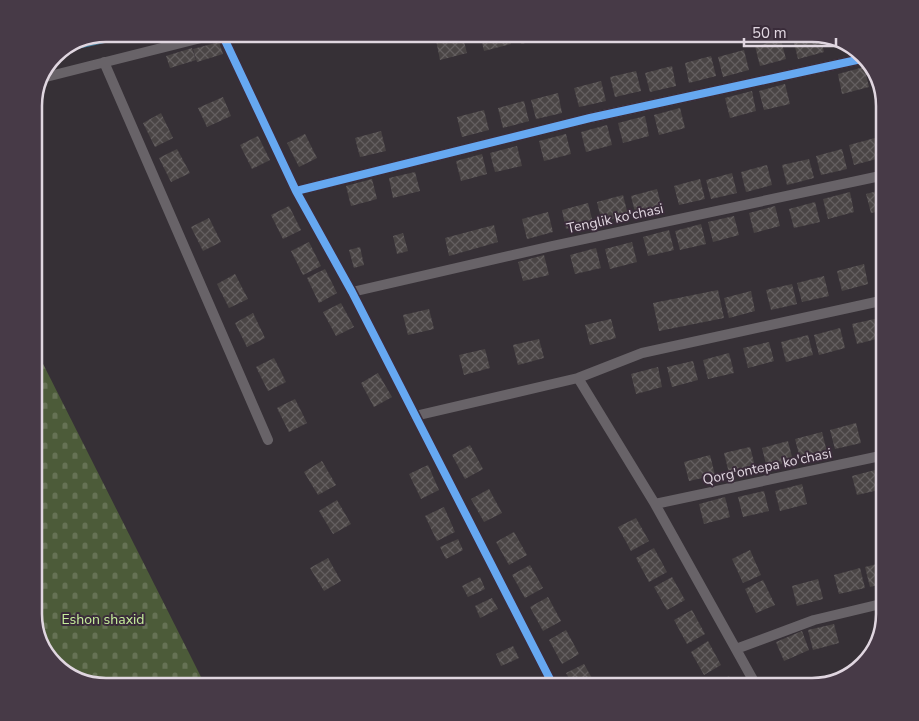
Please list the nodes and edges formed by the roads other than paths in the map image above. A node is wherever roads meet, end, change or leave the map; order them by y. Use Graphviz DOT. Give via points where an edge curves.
graph roads {
  1 [pos="185,42"];
  2 [pos="226,42"];
  3 [pos="857,60"];
  4 [pos="104,62"];
  5 [pos="50,76"];
  6 [pos="876,178"];
  7 [pos="296,191"];
  8 [pos="352,292"];
  9 [pos="876,302"];
  10 [pos="578,378"];
  11 [pos="415,416"];
  12 [pos="268,440"];
  13 [pos="876,457"];
  14 [pos="655,504"];
  15 [pos="876,605"];
  16 [pos="736,649"];
  17 [pos="549,678"];
  18 [pos="752,678"];
  1 -- 4 [label="street"];
  2 -- 7 [label="street"];
  3 -- 7 [label="street" via="590,118"];
  4 -- 5 [label="street"];
  4 -- 12 [label="street"];
  6 -- 8 [label="street, Tenglik ko'chasi"];
  7 -- 8 [label="street"];
  8 -- 11 [label="street"];
  9 -- 10 [label="street" via="642,354"];
  10 -- 11 [label="street"];
  10 -- 14 [label="street"];
  11 -- 17 [label="street"];
  13 -- 14 [label="street, Qorg'ontepa ko'chasi"];
  14 -- 16 [label="street"];
  15 -- 16 [label="street" via="814,620"];
  16 -- 18 [label="street"];
}
